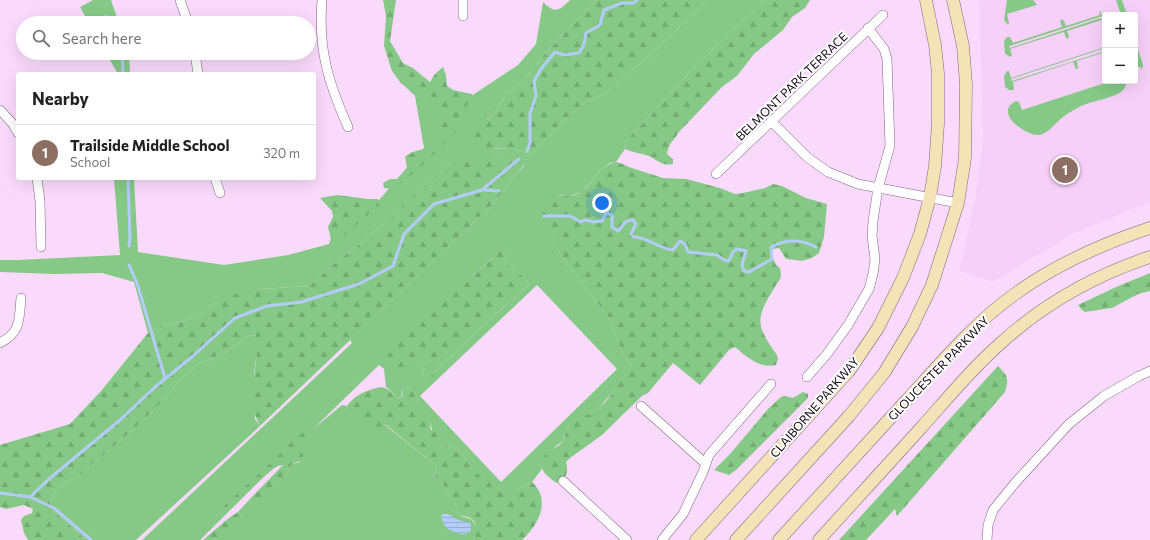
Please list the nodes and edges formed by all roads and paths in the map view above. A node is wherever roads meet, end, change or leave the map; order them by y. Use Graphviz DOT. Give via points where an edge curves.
graph roads {
  1 [pos="180,0"];
  2 [pos="322,0"];
  3 [pos="463,0"];
  4 [pos="926,0"];
  5 [pos="953,0"];
  6 [pos="883,15"];
  7 [pos="186,16"];
  8 [pos="463,16"];
  9 [pos="868,28"];
  10 [pos="196,60"];
  11 [pos="198,72"];
  12 [pos="0,110"];
  13 [pos="771,121"];
  14 [pos="348,127"];
  15 [pos="16,129"];
  16 [pos="716,174"];
  17 [pos="37,180"];
  18 [pos="216,180"];
  19 [pos="878,188"];
  20 [pos="220,193"];
  21 [pos="930,197"];
  22 [pos="958,203"];
  23 [pos="1150,228"];
  24 [pos="41,247"];
  25 [pos="1150,258"];
  26 [pos="21,298"];
  27 [pos="0,343"];
  28 [pos="1150,371"];
  29 [pos="807,377"];
  30 [pos="771,384"];
  31 [pos="641,406"];
  32 [pos="705,463"];
  33 [pos="563,481"];
  34 [pos="627,540"];
  35 [pos="662,540"];
  36 [pos="696,540"];
  37 [pos="736,540"];
  38 [pos="779,540"];
  39 [pos="819,540"];
  40 [pos="987,540"];
  1 -- 7 [label="street"];
  2 -- 14 [label="street" via="320,18 324,61"];
  3 -- 8 [label="street"];
  4 -- 21 [label="main road, CLAIBORNE PARKWAY" via="938,73 938,124"];
  5 -- 22 [label="main road" via="966,84 965,158"];
  6 -- 9 [label="street, BELMONT PARK TERRACE"];
  9 -- 13 [label="street, BELMONT PARK TERRACE"];
  9 -- 19 [label="street" via="884,49 888,66 890,146"];
  10 -- 11 [label="street"];
  12 -- 15 [label="street"];
  13 -- 16 [label="street, BELMONT PARK TERRACE"];
  13 -- 19 [label="street" via="807,157 828,172 858,184"];
  17 -- 24 [label="street"];
  18 -- 20 [label="street"];
  19 -- 21 [label="street"];
  19 -- 29 [label="street" via="873,228 875,259 868,289 848,325"];
  21 -- 22 [label="street"];
  21 -- 36 [label="main road, CLAIBORNE PARKWAY" via="920,234 903,278 878,328 849,371"];
  22 -- 37 [label="main road" via="932,284 912,327 884,372 849,416"];
  23 -- 38 [label="main road, GLOUCESTER PARKWAY" via="1114,240 1050,271 984,319"];
  25 -- 39 [label="main road" via="1065,295 1001,342"];
  26 -- 27 [label="street" via="15,333"];
  28 -- 40 [label="street" via="1104,396 1069,424 993,510"];
  30 -- 32 [label="street" via="709,455"];
  31 -- 32 [label="street"];
  32 -- 35 [label="street" via="683,514"];
  33 -- 34 [label="street"];
}
